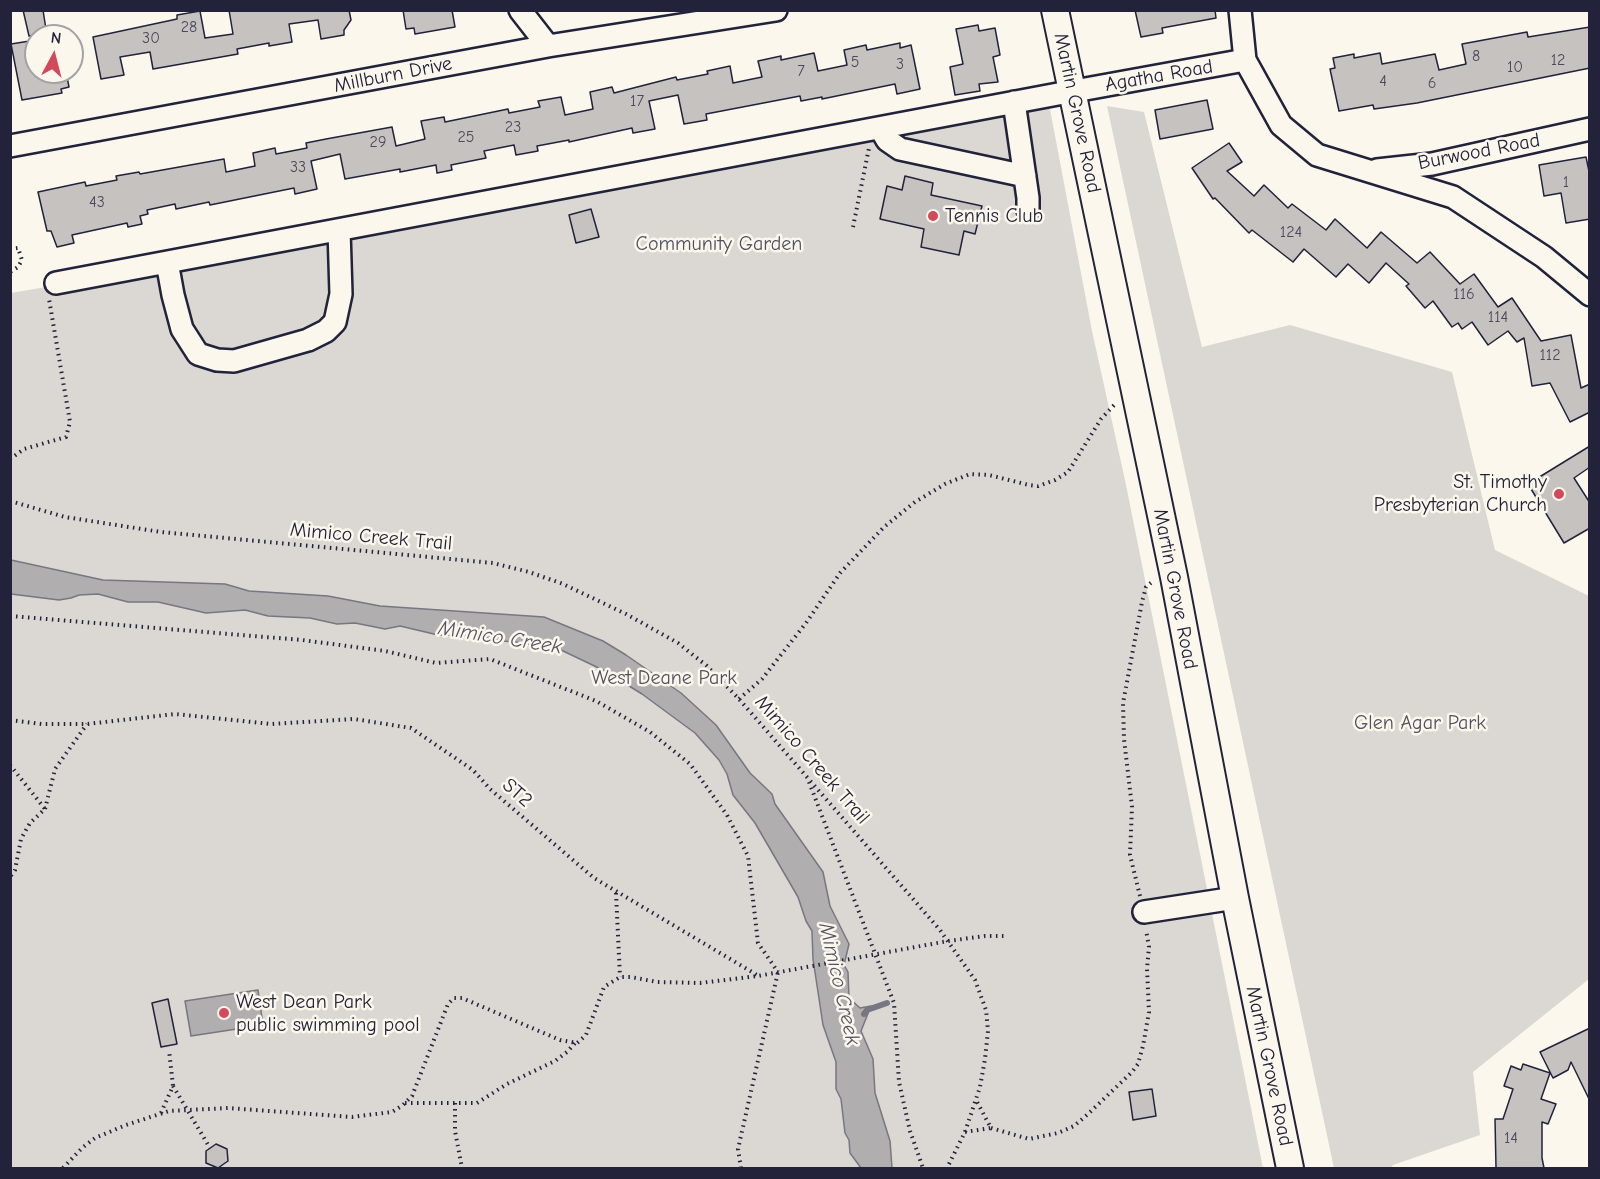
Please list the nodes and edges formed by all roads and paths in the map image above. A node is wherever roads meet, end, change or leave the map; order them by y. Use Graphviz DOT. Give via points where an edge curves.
graph roads {
  1 [pos="520,10"];
  2 [pos="776,10"];
  3 [pos="1055,10"];
  4 [pos="1240,10"];
  5 [pos="549,46"];
  6 [pos="1245,60"];
  7 [pos="1073,91"];
  8 [pos="1014,102"];
  9 [pos="877,129"];
  10 [pos="1590,129"];
  11 [pos="10,146"];
  12 [pos="1368,171"];
  13 [pos="1025,176"];
  14 [pos="1028,210"];
  15 [pos="853,227"];
  16 [pos="339,230"];
  17 [pos="10,249"];
  18 [pos="167,262"];
  19 [pos="10,272"];
  20 [pos="58,282"];
  21 [pos="1590,295"];
  22 [pos="1135,390"];
  23 [pos="10,459"];
  24 [pos="10,501"];
  25 [pos="1152,582"];
  26 [pos="10,616"];
  27 [pos="739,699"];
  28 [pos="10,720"];
  29 [pos="87,724"];
  30 [pos="10,765"];
  31 [pos="807,779"];
  32 [pos="45,809"];
  33 [pos="10,877"];
  34 [pos="616,892"];
  35 [pos="1234,898"];
  36 [pos="1144,912"];
  37 [pos="1007,936"];
  38 [pos="948,941"];
  39 [pos="875,954"];
  40 [pos="778,972"];
  41 [pos="758,976"];
  42 [pos="620,977"];
  43 [pos="575,1043"];
  44 [pos="169,1050"];
  45 [pos="173,1086"];
  46 [pos="976,1100"];
  47 [pos="405,1103"];
  48 [pos="455,1103"];
  49 [pos="187,1110"];
  50 [pos="161,1114"];
  51 [pos="991,1128"];
  52 [pos="965,1132"];
  53 [pos="210,1148"];
  54 [pos="63,1168"];
  55 [pos="462,1168"];
  56 [pos="741,1168"];
  57 [pos="923,1168"];
  58 [pos="947,1168"];
  59 [pos="1290,1168"];
  1 -- 5 [label="street"];
  2 -- 5 [label="street, Millburn Drive"];
  3 -- 7 [label="main road, Martin Grove Road"];
  4 -- 6 [label="street"];
  5 -- 11 [label="street, Millburn Drive"];
  6 -- 7 [label="street, Agatha Road"];
  6 -- 12 [label="street" via="1281,125 1317,155"];
  7 -- 8 [label="street, Agatha Road"];
  7 -- 22 [label="main road, Martin Grove Road"];
  8 -- 9 [label="street, Agatha Road"];
  8 -- 13 [label="street"];
  9 -- 13 [label="street" via="900,149"];
  9 -- 15 [label="path"];
  9 -- 16 [label="street, Agatha Road"];
  10 -- 12 [label="street, Burwood Road" via="1432,164"];
  12 -- 21 [label="street" via="1453,197 1544,257"];
  13 -- 14 [label="street"];
  16 -- 18 [label="street, Agatha Road"];
  16 -- 18 [label="street" via="341,294 335,322 308,340 234,361 198,354 182,328"];
  17 -- 19 [label="path" via="18,248 22,260"];
  18 -- 20 [label="street, Agatha Road"];
  20 -- 23 [label="path" via="48,300 70,422 66,437 24,449"];
  22 -- 27 [label="path" via="1111,407 1068,472 1055,480 1038,486 970,474 915,502 884,527 840,573 762,679"];
  22 -- 35 [label="main road, Martin Grove Road"];
  24 -- 27 [label="path, Mimico Creek Trail" via="65,517 161,532 493,564 529,572 626,614 678,643"];
  25 -- 36 [label="path" via="1146,587 1142,602 1123,703 1132,807 1130,855"];
  26 -- 40 [label="path" via="302,640 385,651 436,663 490,658 596,700 650,732 690,764 727,815 748,856 758,943"];
  27 -- 31 [label="path, Mimico Creek Trail"];
  28 -- 29 [label="path, ST2"];
  29 -- 32 [label="path" via="56,769"];
  29 -- 34 [label="path, ST2" via="175,714 271,724 354,719 411,728 473,770 498,797"];
  30 -- 32 [label="path"];
  31 -- 38 [label="path, Mimico Creek Trail"];
  31 -- 39 [label="path"];
  32 -- 33 [label="path" via="21,839"];
  34 -- 41 [label="path, ST2"];
  34 -- 42 [label="path"];
  35 -- 36 [label="street"];
  35 -- 59 [label="main road, Martin Grove Road"];
  36 -- 51 [label="path" via="1149,947 1149,1012 1138,1064 1088,1114 1058,1133 1029,1139"];
  37 -- 38 [label="path"];
  38 -- 39 [label="path"];
  38 -- 46 [label="path, Mimico Creek Trail" via="975,980 986,1010 986,1059"];
  39 -- 40 [label="path"];
  39 -- 57 [label="path" via="894,1003 899,1082 909,1131"];
  40 -- 41 [label="path"];
  40 -- 56 [label="path" via="738,1149"];
  41 -- 42 [label="path" via="700,983"];
  42 -- 43 [label="path" via="604,987 586,1035"];
  43 -- 47 [label="path" via="454,998 448,1004 412,1096"];
  43 -- 48 [label="path" via="555,1061 481,1101"];
  44 -- 45 [label="path"];
  45 -- 49 [label="path"];
  45 -- 50 [label="path"];
  46 -- 51 [label="path"];
  46 -- 52 [label="path, Mimico Creek Trail"];
  47 -- 48 [label="path"];
  47 -- 49 [label="path" via="392,1112 352,1117 228,1108"];
  48 -- 55 [label="path"];
  49 -- 50 [label="path"];
  49 -- 53 [label="path"];
  50 -- 54 [label="path" via="95,1138"];
  51 -- 52 [label="path"];
  52 -- 58 [label="path, Mimico Creek Trail"];
}
